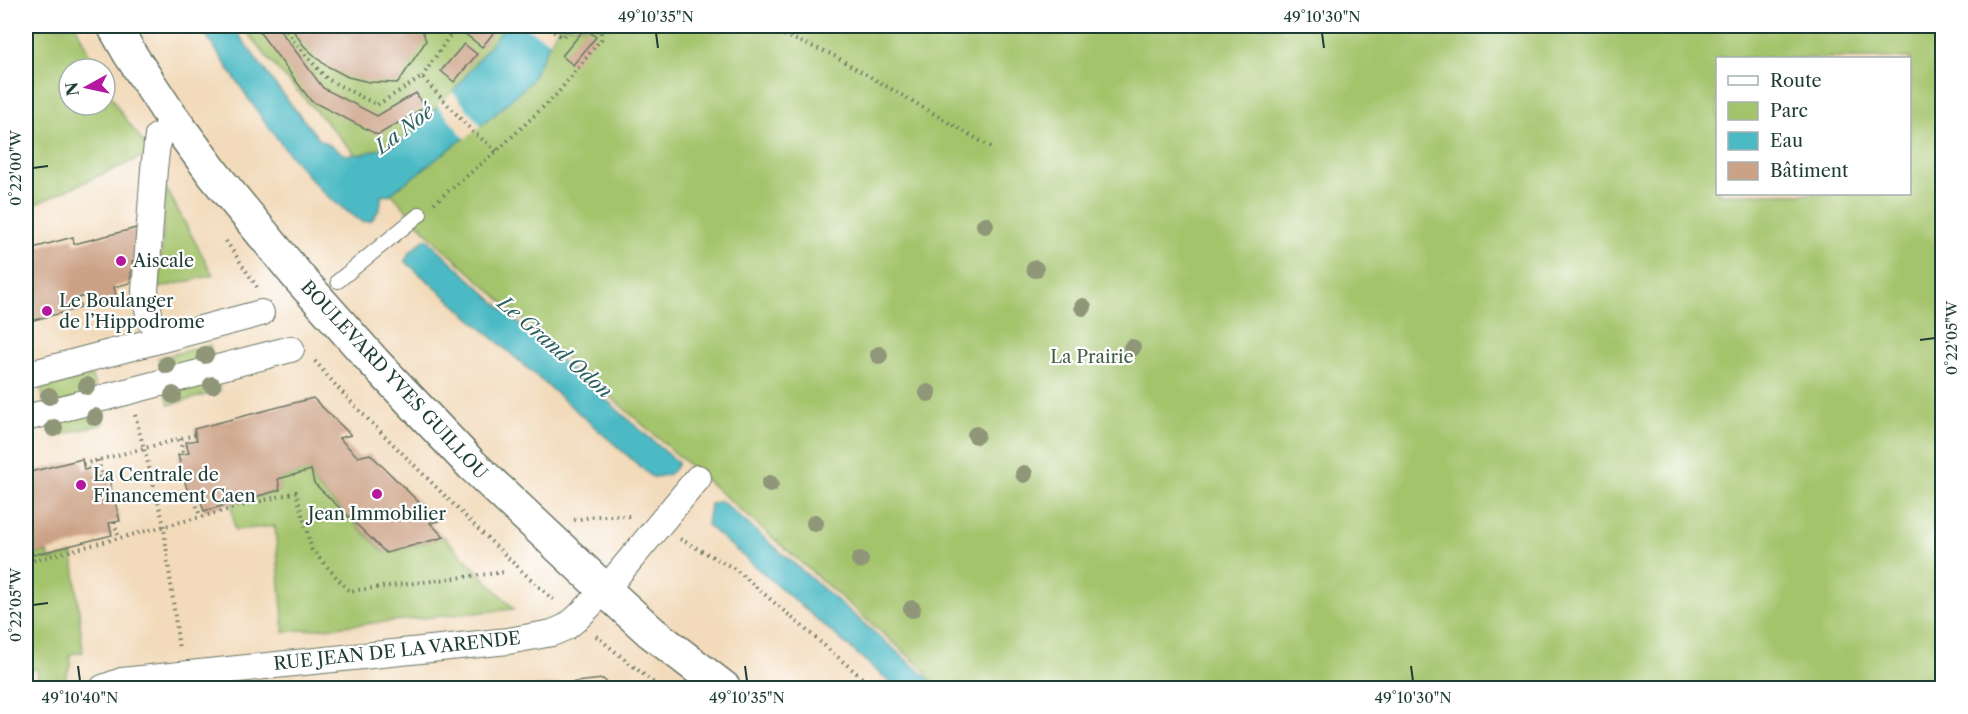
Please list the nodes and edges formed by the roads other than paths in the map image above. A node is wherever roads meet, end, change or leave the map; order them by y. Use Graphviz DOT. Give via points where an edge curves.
graph roads {
  1 [pos="114,26"];
  2 [pos="158,136"];
  3 [pos="417,217"];
  4 [pos="338,281"];
  5 [pos="262,305"];
  6 [pos="150,320"];
  7 [pos="302,354"];
  8 [pos="26,375"];
  9 [pos="26,418"];
  10 [pos="698,478"];
  11 [pos="605,590"];
  12 [pos="103,688"];
  13 [pos="724,688"];
  1 -- 11 [label="main road, BOULEVARD YVES GUILLOU" via="176,123 300,279 472,465"];
  2 -- 6 [label="street" via="145,291"];
  3 -- 4 [label="lane"];
  5 -- 8 [label="street"];
  7 -- 9 [label="street" via="129,391"];
  10 -- 11 [label="street, RUE JEAN DE LA VARENDE"];
  11 -- 12 [label="street, RUE JEAN DE LA VARENDE" via="566,627 508,641 182,674 122,681"];
  11 -- 13 [label="main road, BOULEVARD YVES GUILLOU" via="651,632"];
}
